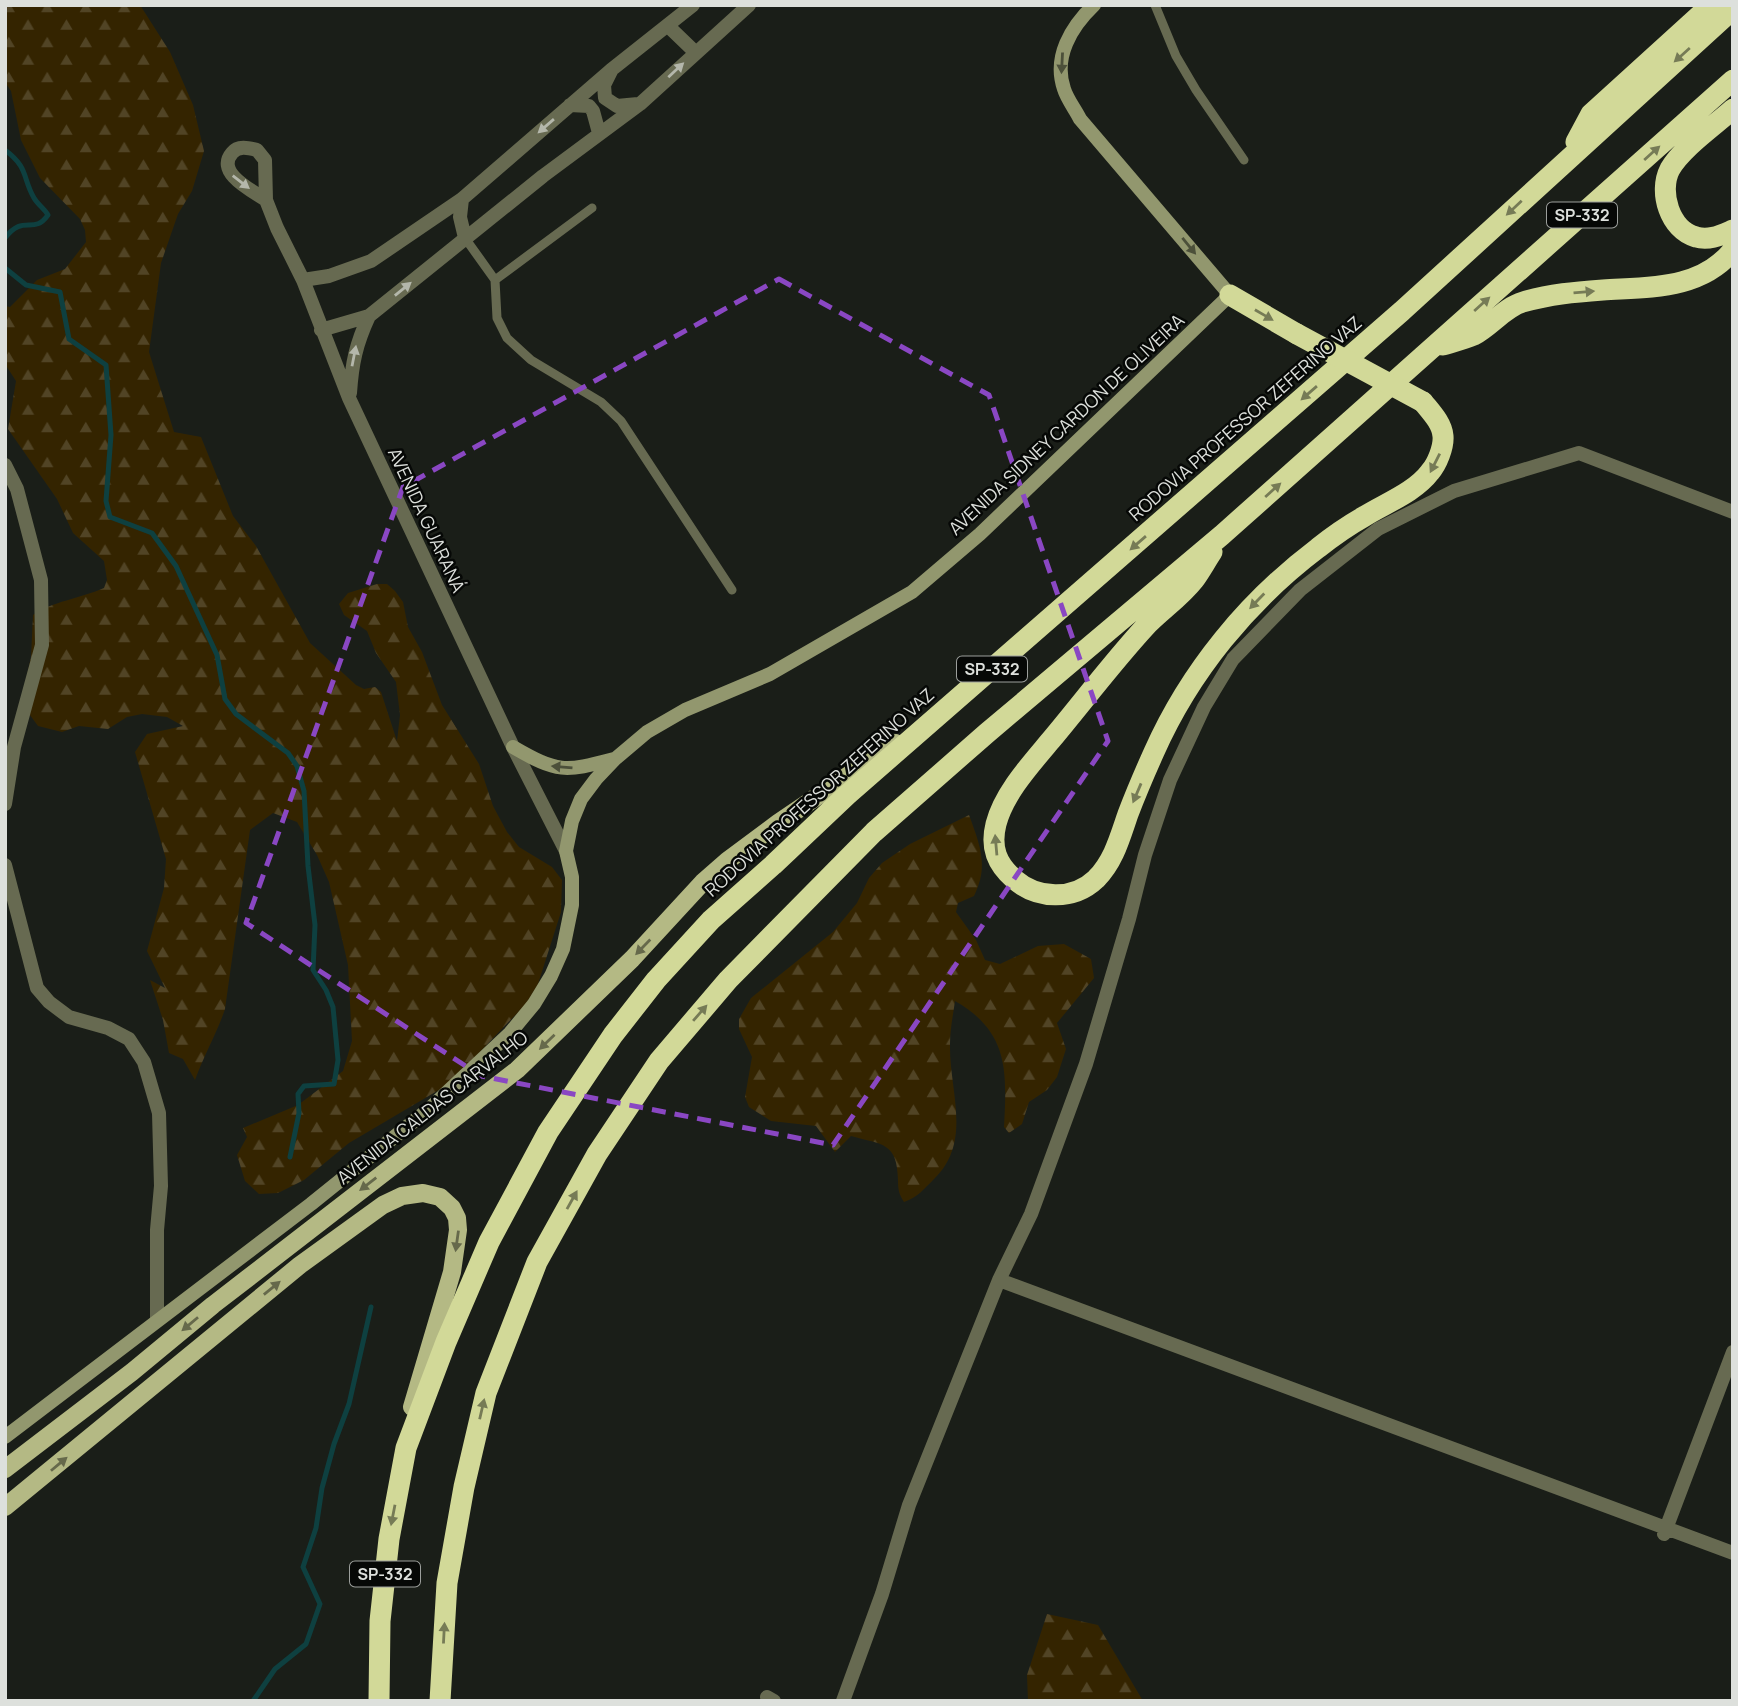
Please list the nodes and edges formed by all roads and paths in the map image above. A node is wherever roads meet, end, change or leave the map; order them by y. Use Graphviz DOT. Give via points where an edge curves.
graph roads {
  1 [pos="693,5"];
  2 [pos="750,5"];
  3 [pos="1094,5"];
  4 [pos="1155,5"];
  5 [pos="1712,5"];
  6 [pos="1733,9"];
  7 [pos="668,26"];
  8 [pos="695,52"];
  9 [pos="611,70"];
  10 [pos="1733,80"];
  11 [pos="640,104"];
  12 [pos="570,105"];
  13 [pos="1733,109"];
  14 [pos="599,133"];
  15 [pos="1569,156"];
  16 [pos="1244,160"];
  17 [pos="462,199"];
  18 [pos="266,200"];
  19 [pos="592,208"];
  20 [pos="1733,230"];
  21 [pos="465,238"];
  22 [pos="1733,250"];
  23 [pos="303,280"];
  24 [pos="495,280"];
  25 [pos="1230,295"];
  26 [pos="369,316"];
  27 [pos="321,330"];
  28 [pos="1432,350"];
  29 [pos="349,398"];
  30 [pos="5,465"];
  31 [pos="1733,512"];
  32 [pos="1222,535"];
  33 [pos="732,590"];
  34 [pos="938,715"];
  35 [pos="513,747"];
  36 [pos="615,759"];
  37 [pos="5,804"];
  38 [pos="566,851"];
  39 [pos="5,865"];
  40 [pos="999,1280"];
  41 [pos="157,1320"];
  42 [pos="1733,1352"];
  43 [pos="5,1437"];
  44 [pos="406,1448"];
  45 [pos="5,1469"];
  46 [pos="5,1507"];
  47 [pos="1664,1533"];
  48 [pos="1733,1553"];
  49 [pos="379,1701"];
  50 [pos="440,1701"];
  51 [pos="843,1701"];
  1 -- 7 [label="street"];
  2 -- 8 [label="street"];
  3 -- 25 [label="street, one-way" via="1080,18 1060,61 1064,89 1080,119"];
  4 -- 16 [label="lane" via="1196,90"];
  5 -- 15 [label="highway" via="1591,114"];
  6 -- 15 [label="highway, RODOVIA PROFESSOR ZEFERINO VAZ / SP-332, one-way"];
  7 -- 8 [label="street"];
  7 -- 9 [label="street"];
  11 -- 8 [label="street, one-way"];
  9 -- 11 [label="street" via="604,85 606,99 617,106"];
  9 -- 12 [label="street"];
  28 -- 10 [label="highway, SP-332, one-way"];
  11 -- 14 [label="street"];
  12 -- 14 [label="street" via="589,106"];
  12 -- 17 [label="street, one-way"];
  13 -- 20 [label="highway" via="1677,159 1667,177 1667,193 1675,222 1685,232 1711,239"];
  14 -- 21 [label="street"];
  15 -- 34 [label="highway, RODOVIA PROFESSOR ZEFERINO VAZ / SP-332, one-way" via="1402,311"];
  17 -- 21 [label="street"];
  17 -- 23 [label="street" via="371,261"];
  18 -- 23 [label="street, AVENIDA GUARANÁ"];
  19 -- 24 [label="lane"];
  21 -- 24 [label="lane"];
  26 -- 21 [label="street, one-way"];
  28 -- 22 [label="highway, one-way" via="1474,335 1519,303 1548,295 1641,289 1698,278"];
  23 -- 27 [label="street, AVENIDA GUARANÁ"];
  24 -- 33 [label="lane" via="497,318 507,338 531,359 601,402 621,422"];
  25 -- 32 [label="highway, one-way, bridge" via="1423,402 1443,435 1437,461 1412,488 1362,517 1288,572 1212,653 1173,715 1116,850 1095,880 1065,894 1032,891 1001,868 995,851 995,826 1005,802 1035,759 1146,627 1193,581"];
  25 -- 36 [label="street, AVENIDA SIDNEY CARDON DE OLIVEIRA" via="980,534 912,592 770,674 685,710 647,732"];
  26 -- 27 [label="street"];
  29 -- 26 [label="street, one-way" via="353,359"];
  27 -- 29 [label="street, AVENIDA GUARANÁ"];
  32 -- 28 [label="highway, SP-332, one-way"];
  29 -- 35 [label="street, AVENIDA GUARANÁ"];
  30 -- 37 [label="street" via="17,489 41,580 42,645 14,747"];
  31 -- 40 [label="street" via="1580,453 1454,491 1378,529 1300,590 1233,659 1204,707 1170,780 1086,1064 1031,1214"];
  50 -- 32 [label="highway, SP-332, one-way" via="447,1583 486,1393 537,1262 597,1154 659,1061 728,981 874,832"];
  34 -- 44 [label="highway, RODOVIA PROFESSOR ZEFERINO VAZ / SP-332" via="711,920 613,1035 548,1132 489,1242"];
  34 -- 45 [label="main road, AVENIDA CALDAS CARVALHO, one-way" via="727,861 517,1070"];
  36 -- 35 [label="street, AVENIDA SIDNEY CARDON DE OLIVEIRA, one-way" via="569,770 544,765"];
  35 -- 38 [label="street, AVENIDA GUARANÁ"];
  36 -- 38 [label="street, AVENIDA SIDNEY CARDON DE OLIVEIRA" via="582,799"];
  38 -- 41 [label="street, AVENIDA CALDAS CARVALHO" via="572,905 563,949 534,1004 510,1033 429,1109"];
  39 -- 41 [label="street" via="37,988 69,1017 129,1039 144,1062 159,1113"];
  40 -- 47 [label="street"];
  40 -- 51 [label="street" via="909,1505"];
  41 -- 43 [label="street, AVENIDA CALDAS CARVALHO"];
  42 -- 47 [label="street"];
  46 -- 44 [label="main road, one-way" via="300,1265 383,1205 423,1193 440,1197 452,1208 458,1230 452,1272 413,1402"];
  44 -- 49 [label="highway, RODOVIA PROFESSOR ZEFERINO VAZ / SP-332, one-way" via="380,1621"];
  47 -- 48 [label="street"];
}
